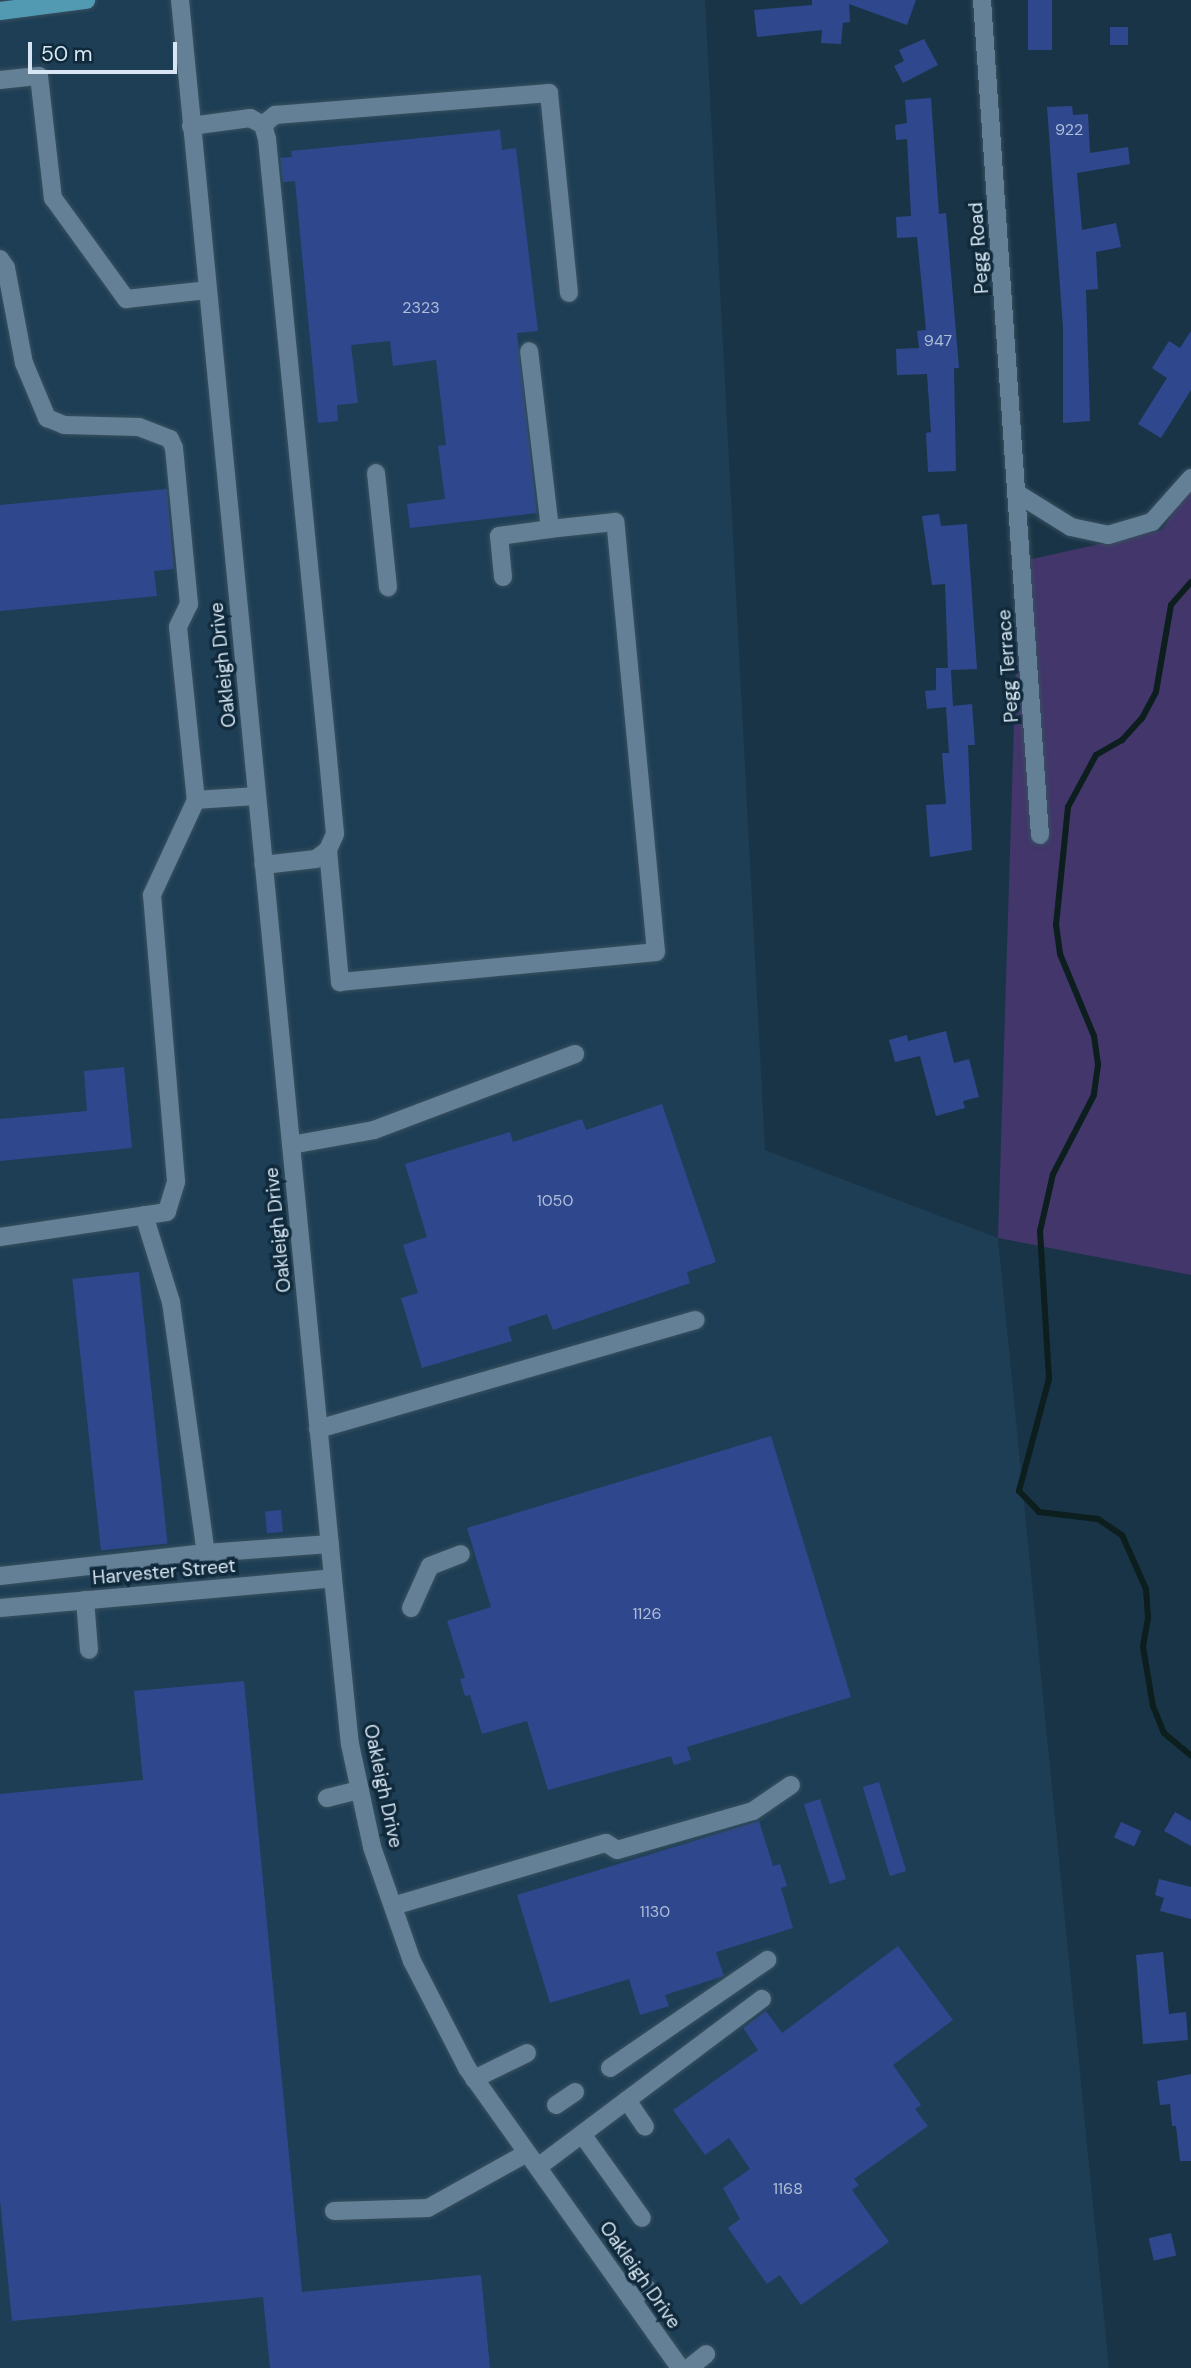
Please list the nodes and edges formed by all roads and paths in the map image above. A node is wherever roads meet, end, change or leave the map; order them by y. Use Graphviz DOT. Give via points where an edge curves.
graph roads {
  1 [pos="86,0"];
  2 [pos="180,0"];
  3 [pos="982,0"];
  4 [pos="29,4"];
  5 [pos="0,11"];
  6 [pos="0,80"];
  7 [pos="263,125"];
  8 [pos="191,127"];
  9 [pos="0,259"];
  10 [pos="207,290"];
  11 [pos="569,293"];
  12 [pos="529,351"];
  13 [pos="376,473"];
  14 [pos="1191,478"];
  15 [pos="1018,494"];
  16 [pos="550,529"];
  17 [pos="503,577"];
  18 [pos="388,587"];
  19 [pos="257,796"];
  20 [pos="196,800"];
  21 [pos="1040,835"];
  22 [pos="328,850"];
  23 [pos="263,865"];
  24 [pos="575,1054"];
  25 [pos="290,1145"];
  26 [pos="144,1215"];
  27 [pos="0,1237"];
  28 [pos="696,1320"];
  29 [pos="318,1429"];
  30 [pos="330,1544"];
  31 [pos="206,1553"];
  32 [pos="461,1554"];
  33 [pos="0,1576"];
  34 [pos="333,1578"];
  35 [pos="85,1601"];
  36 [pos="0,1608"];
  37 [pos="411,1608"];
  38 [pos="89,1650"];
  39 [pos="790,1785"];
  40 [pos="360,1790"];
  41 [pos="327,1798"];
  42 [pos="393,1906"];
  43 [pos="767,1960"];
  44 [pos="762,1999"];
  45 [pos="527,2053"];
  46 [pos="610,2068"];
  47 [pos="474,2079"];
  48 [pos="575,2092"];
  49 [pos="627,2100"];
  50 [pos="556,2105"];
  51 [pos="645,2127"];
  52 [pos="582,2134"];
  53 [pos="533,2160"];
  54 [pos="334,2211"];
  55 [pos="642,2218"];
  56 [pos="647,2288"];
  57 [pos="631,2299"];
  58 [pos="706,2354"];
  59 [pos="680,2368"];
  60 [pos="689,2368"];
  1 -- 4 [label="main road"];
  2 -- 8 [label="street, Oakleigh Drive"];
  3 -- 15 [label="street, Pegg Road"];
  4 -- 5 [label="main road"];
  6 -- 10 [label="street" via="39,76 53,198 126,299"];
  7 -- 8 [label="street" via="250,118"];
  7 -- 11 [label="street" via="275,115 549,93"];
  7 -- 22 [label="street" via="335,834"];
  8 -- 10 [label="street, Oakleigh Drive"];
  9 -- 20 [label="street" via="6,268 24,363 47,418 64,425 139,427 170,439 174,448 189,604 178,626"];
  10 -- 19 [label="street, Oakleigh Drive"];
  12 -- 16 [label="street"];
  13 -- 18 [label="street"];
  14 -- 15 [label="street" via="1152,522 1108,535 1071,527"];
  15 -- 21 [label="street, Pegg Terrace"];
  16 -- 17 [label="street" via="499,536"];
  16 -- 22 [label="street" via="615,522 656,952 340,982"];
  19 -- 20 [label="street"];
  19 -- 23 [label="street, Oakleigh Drive"];
  20 -- 26 [label="street" via="152,895 176,1182 167,1212"];
  22 -- 23 [label="street" via="316,859"];
  23 -- 25 [label="street, Oakleigh Drive"];
  24 -- 25 [label="street" via="374,1130"];
  25 -- 29 [label="street, Oakleigh Drive"];
  26 -- 27 [label="street"];
  26 -- 31 [label="street" via="171,1302"];
  28 -- 29 [label="street"];
  29 -- 30 [label="street, Oakleigh Drive"];
  30 -- 31 [label="street"];
  30 -- 34 [label="street, Oakleigh Drive"];
  31 -- 33 [label="street"];
  32 -- 37 [label="street" via="429,1566"];
  34 -- 35 [label="street, Harvester Street"];
  34 -- 40 [label="street, Oakleigh Drive" via="350,1744"];
  35 -- 36 [label="street, Harvester Street"];
  35 -- 38 [label="street"];
  39 -- 42 [label="street" via="753,1811 617,1850 606,1843"];
  40 -- 41 [label="street"];
  40 -- 42 [label="street, Oakleigh Drive" via="372,1847"];
  42 -- 47 [label="street, Oakleigh Drive" via="412,1961"];
  43 -- 46 [label="street"];
  44 -- 49 [label="street"];
  45 -- 47 [label="street"];
  47 -- 53 [label="street, Oakleigh Drive"];
  48 -- 50 [label="street"];
  49 -- 51 [label="street"];
  49 -- 52 [label="street"];
  52 -- 53 [label="street"];
  52 -- 55 [label="street"];
  53 -- 54 [label="street" via="428,2208"];
  53 -- 57 [label="street, Oakleigh Drive"];
  56 -- 57 [label="street"];
  57 -- 59 [label="street, Oakleigh Drive"];
  58 -- 60 [label="street"];
}
